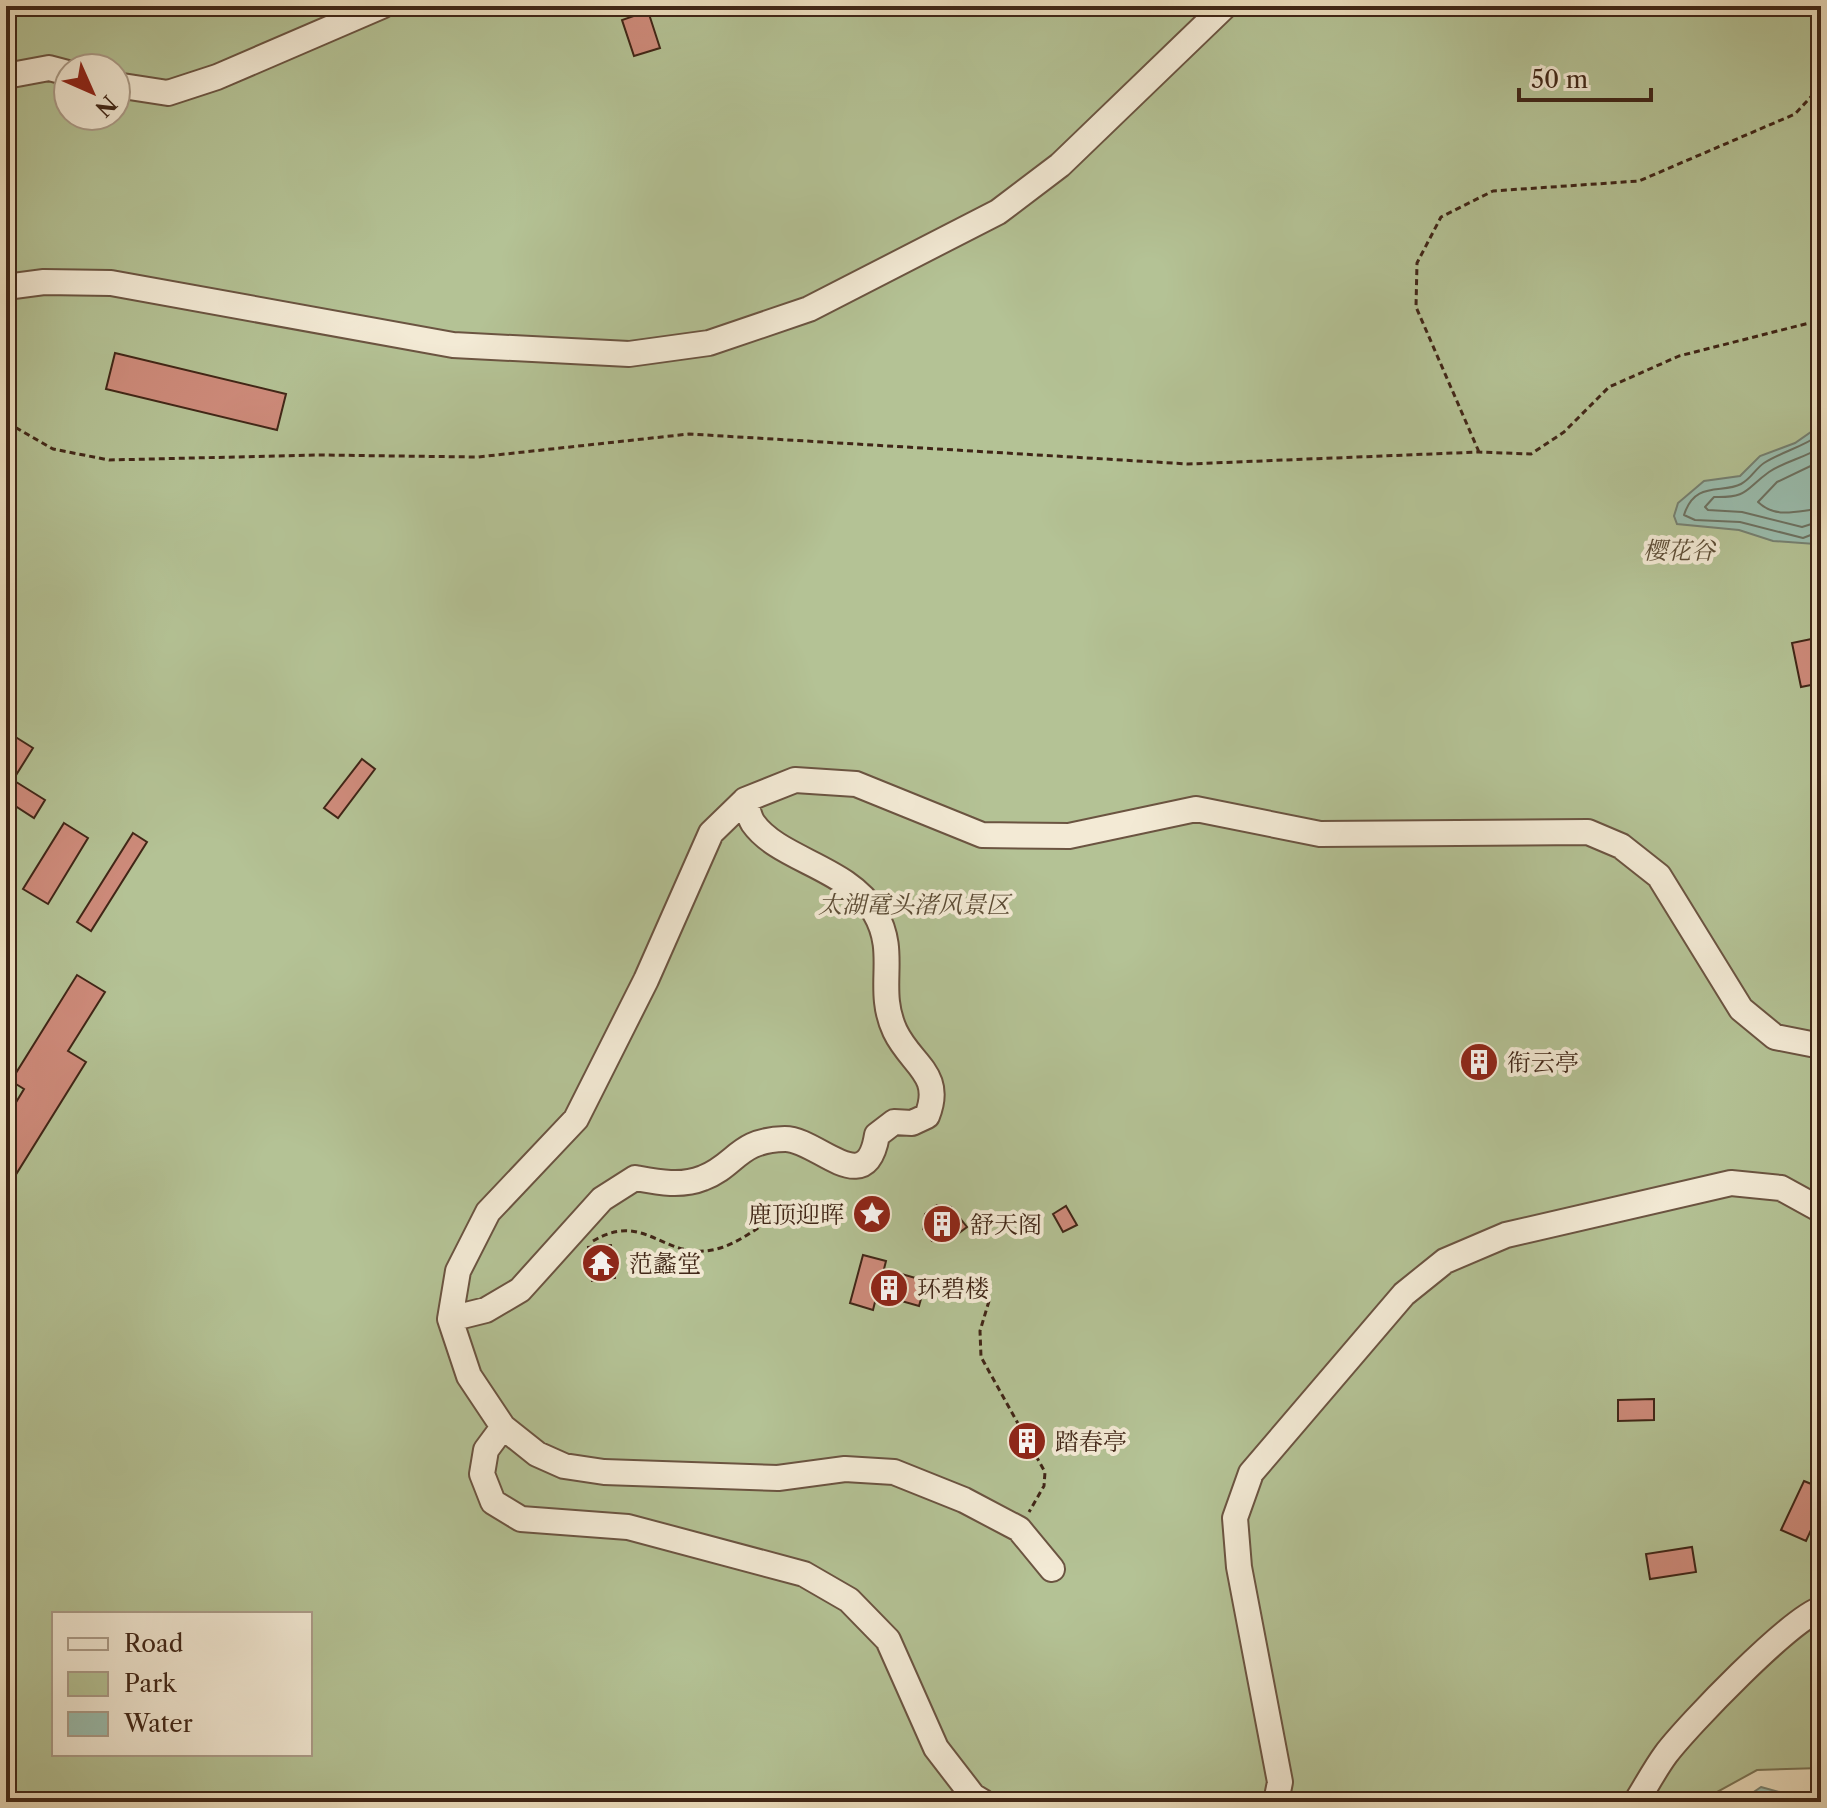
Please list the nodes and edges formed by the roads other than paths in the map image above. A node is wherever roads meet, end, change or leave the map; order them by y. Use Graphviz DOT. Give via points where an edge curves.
graph roads {
  1 [pos="382,6"];
  2 [pos="1225,6"];
  3 [pos="52,69"];
  4 [pos="6,76"];
  5 [pos="132,87"];
  6 [pos="6,287"];
  7 [pos="745,800"];
  8 [pos="1821,1046"];
  9 [pos="1821,1210"];
  10 [pos="450,1319"];
  11 [pos="503,1427"];
  12 [pos="1052,1569"];
  13 [pos="1821,1609"];
  14 [pos="983,1802"];
  15 [pos="1276,1802"];
  16 [pos="1636,1802"];
  1 -- 5 [label="lane" via="168,93"];
  2 -- 6 [label="lane" via="1060,165 998,212 809,309 709,343 629,354 453,345 111,283"];
  3 -- 4 [label="lane"];
  7 -- 8 [label="lane" via="795,780 856,784 982,835 1069,836 1196,809 1320,834 1588,832 1621,846 1659,876 1741,1009 1775,1037"];
  7 -- 10 [label="lane" via="711,833 576,1119 488,1212 458,1271"];
  7 -- 10 [label="lane" via="753,823 845,881 874,912 889,950 884,996 896,1032 931,1081 934,1099 927,1116 912,1123 894,1122 877,1135 875,1151 863,1164 848,1167 793,1139 765,1140 704,1178 671,1184 635,1178 602,1199 520,1290 486,1310"];
  9 -- 15 [label="lane" via="1781,1188 1731,1183 1506,1235 1445,1261 1404,1294 1251,1473 1235,1518 1239,1567 1280,1782"];
  10 -- 11 [label="lane" via="469,1376"];
  11 -- 12 [label="lane" via="537,1454 564,1466 604,1472 778,1478 845,1469 894,1472 1019,1529"];
  11 -- 14 [label="lane" via="486,1450 482,1474 493,1502 521,1519 628,1527 804,1574 849,1600 888,1640 936,1748"];
  13 -- 16 [label="lane" via="1773,1642 1666,1754"];
}
